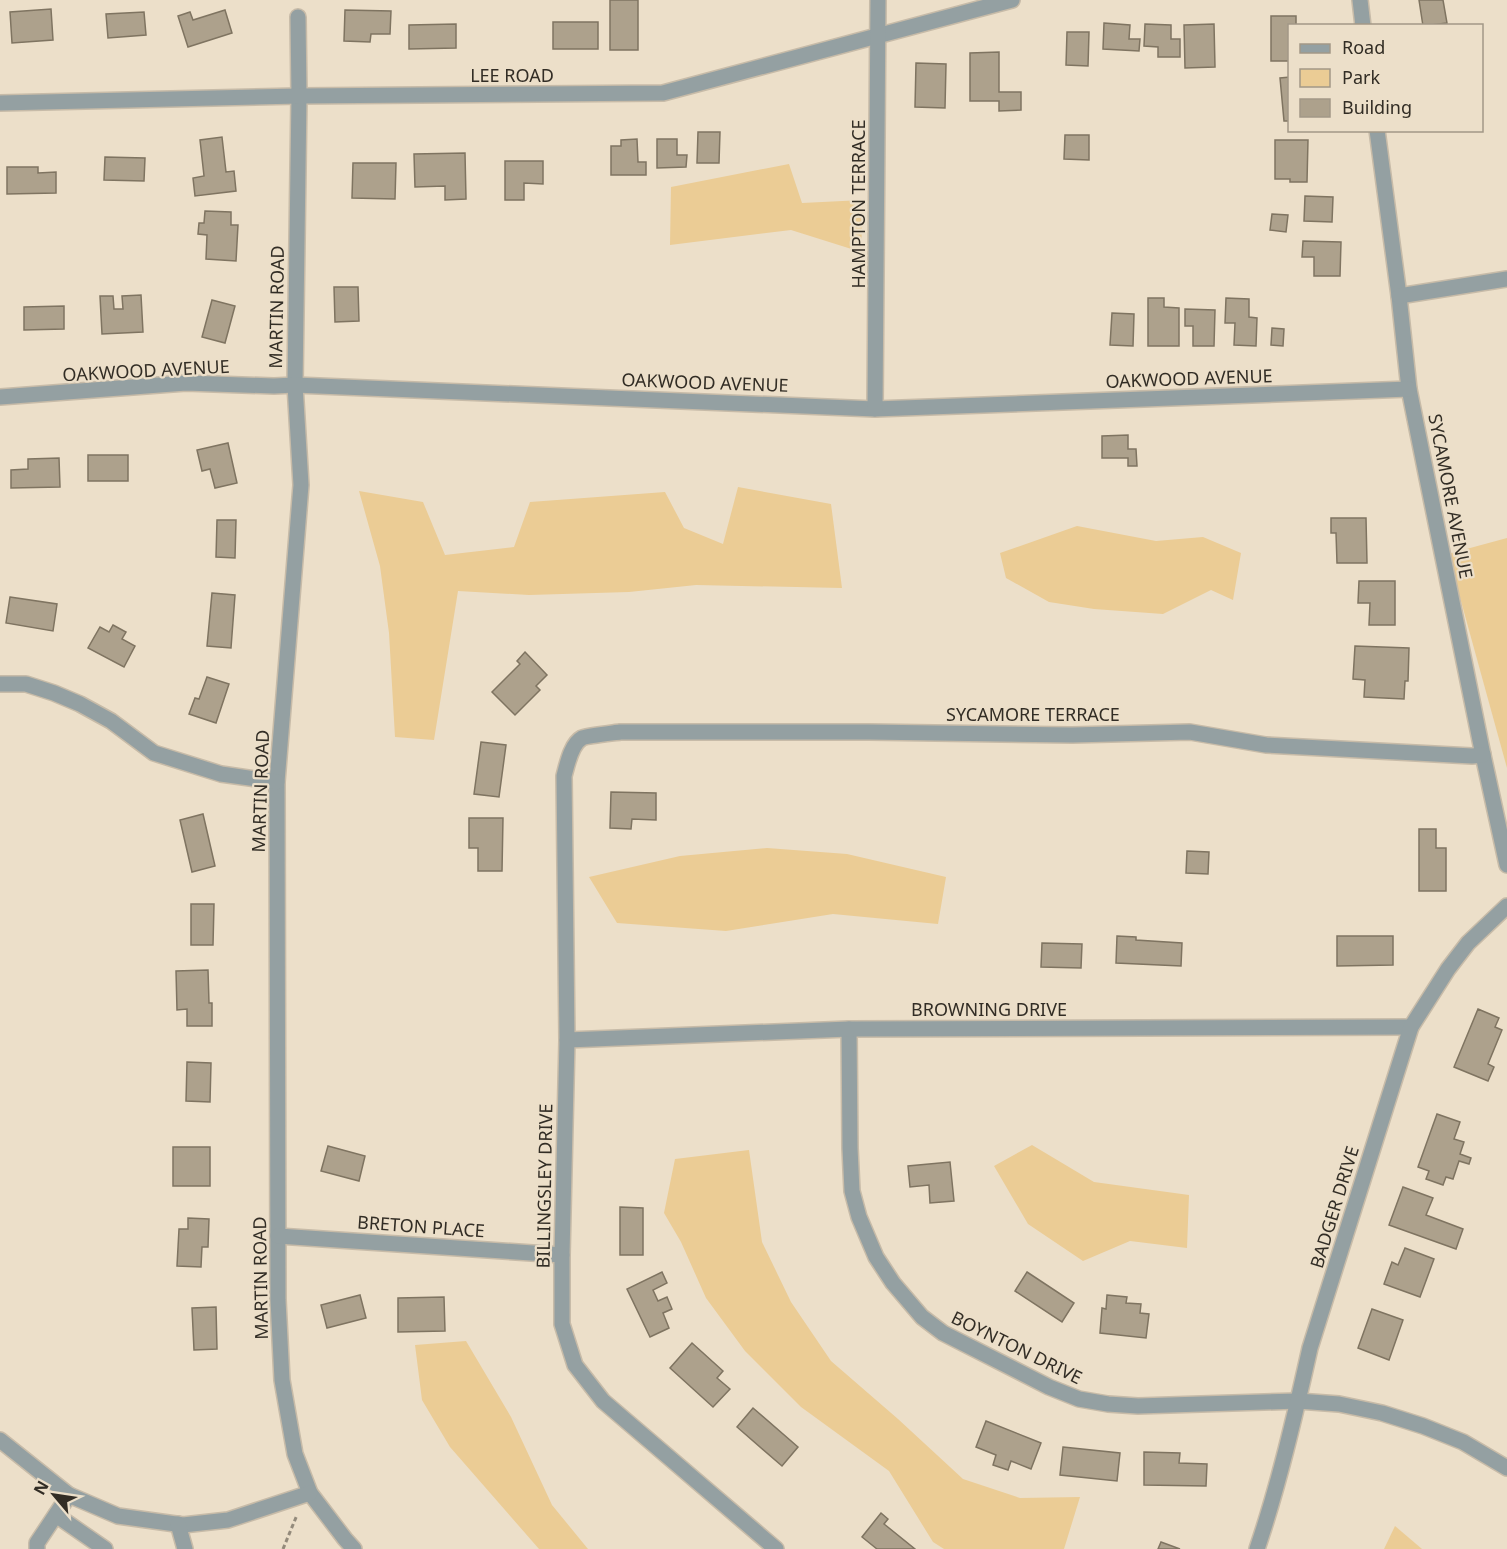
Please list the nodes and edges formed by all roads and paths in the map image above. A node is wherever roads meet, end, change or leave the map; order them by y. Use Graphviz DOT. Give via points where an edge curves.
graph roads {
  1 [pos="878,0"];
  2 [pos="1012,0"];
  3 [pos="1360,0"];
  4 [pos="298,17"];
  5 [pos="1363,24"];
  6 [pos="879,36"];
  7 [pos="299,96"];
  8 [pos="0,103"];
  9 [pos="1377,132"];
  10 [pos="1507,279"];
  11 [pos="1400,296"];
  12 [pos="295,385"];
  13 [pos="1409,389"];
  14 [pos="0,397"];
  15 [pos="875,409"];
  16 [pos="0,684"];
  17 [pos="582,738"];
  18 [pos="1483,755"];
  19 [pos="277,782"];
  20 [pos="1507,865"];
  21 [pos="1507,906"];
  22 [pos="1411,1027"];
  23 [pos="849,1029"];
  24 [pos="567,1040"];
  25 [pos="278,1236"];
  26 [pos="562,1255"];
  27 [pos="1298,1401"];
  28 [pos="0,1440"];
  29 [pos="1507,1468"];
  30 [pos="310,1493"];
  31 [pos="69,1495"];
  32 [pos="56,1515"];
  33 [pos="178,1524"];
  34 [pos="37,1549"];
  35 [pos="105,1549"];
  36 [pos="185,1549"];
  37 [pos="282,1549"];
  38 [pos="354,1549"];
  39 [pos="776,1549"];
  40 [pos="1257,1549"];
  1 -- 6 [label="street, HAMPTON TERRACE"];
  2 -- 6 [label="street, LEE ROAD"];
  3 -- 5 [label="street"];
  4 -- 7 [label="street, MARTIN ROAD"];
  6 -- 7 [label="street, LEE ROAD" via="663,93"];
  6 -- 15 [label="street, HAMPTON TERRACE"];
  7 -- 8 [label="street, LEE ROAD"];
  7 -- 12 [label="street, MARTIN ROAD"];
  9 -- 11 [label="street, SYCAMORE AVENUE"];
  10 -- 11 [label="street"];
  11 -- 13 [label="street, SYCAMORE AVENUE"];
  12 -- 14 [label="street, OAKWOOD AVENUE" via="186,384"];
  12 -- 15 [label="street, OAKWOOD AVENUE"];
  12 -- 19 [label="street, MARTIN ROAD" via="301,485"];
  13 -- 15 [label="street, OAKWOOD AVENUE"];
  13 -- 18 [label="street, SYCAMORE AVENUE"];
  16 -- 19 [label="street" via="26,684 80,704 154,753 221,774"];
  17 -- 18 [label="street, SYCAMORE TERRACE" via="620,732 1190,732 1266,745"];
  17 -- 24 [label="street, BILLINGSLEY DRIVE" via="573,748 564,776"];
  18 -- 20 [label="street, SYCAMORE AVENUE"];
  19 -- 25 [label="street, MARTIN ROAD"];
  21 -- 22 [label="street, BADGER DRIVE" via="1468,943"];
  22 -- 23 [label="street, BROWNING DRIVE"];
  22 -- 27 [label="street, BADGER DRIVE" via="1310,1348"];
  23 -- 24 [label="street, BROWNING DRIVE"];
  23 -- 27 [label="street, BOYNTON DRIVE" via="852,1191 876,1257 922,1317 943,1333 1003,1365 1079,1399 1138,1406"];
  24 -- 26 [label="street, BILLINGSLEY DRIVE"];
  25 -- 26 [label="street, BRETON PLACE"];
  25 -- 30 [label="street, MARTIN ROAD" via="282,1380 295,1454"];
  26 -- 39 [label="street, BILLINGSLEY DRIVE" via="562,1324 575,1365 603,1401"];
  27 -- 29 [label="street" via="1382,1413 1423,1426 1463,1442"];
  27 -- 40 [label="street, BADGER DRIVE"];
  28 -- 31 [label="street"];
  30 -- 33 [label="street" via="228,1520"];
  30 -- 37 [label="path"];
  30 -- 38 [label="street, MARTIN ROAD"];
  31 -- 32 [label="street"];
  31 -- 33 [label="street" via="118,1516"];
  32 -- 34 [label="street"];
  32 -- 35 [label="street"];
  33 -- 36 [label="street"];
}
